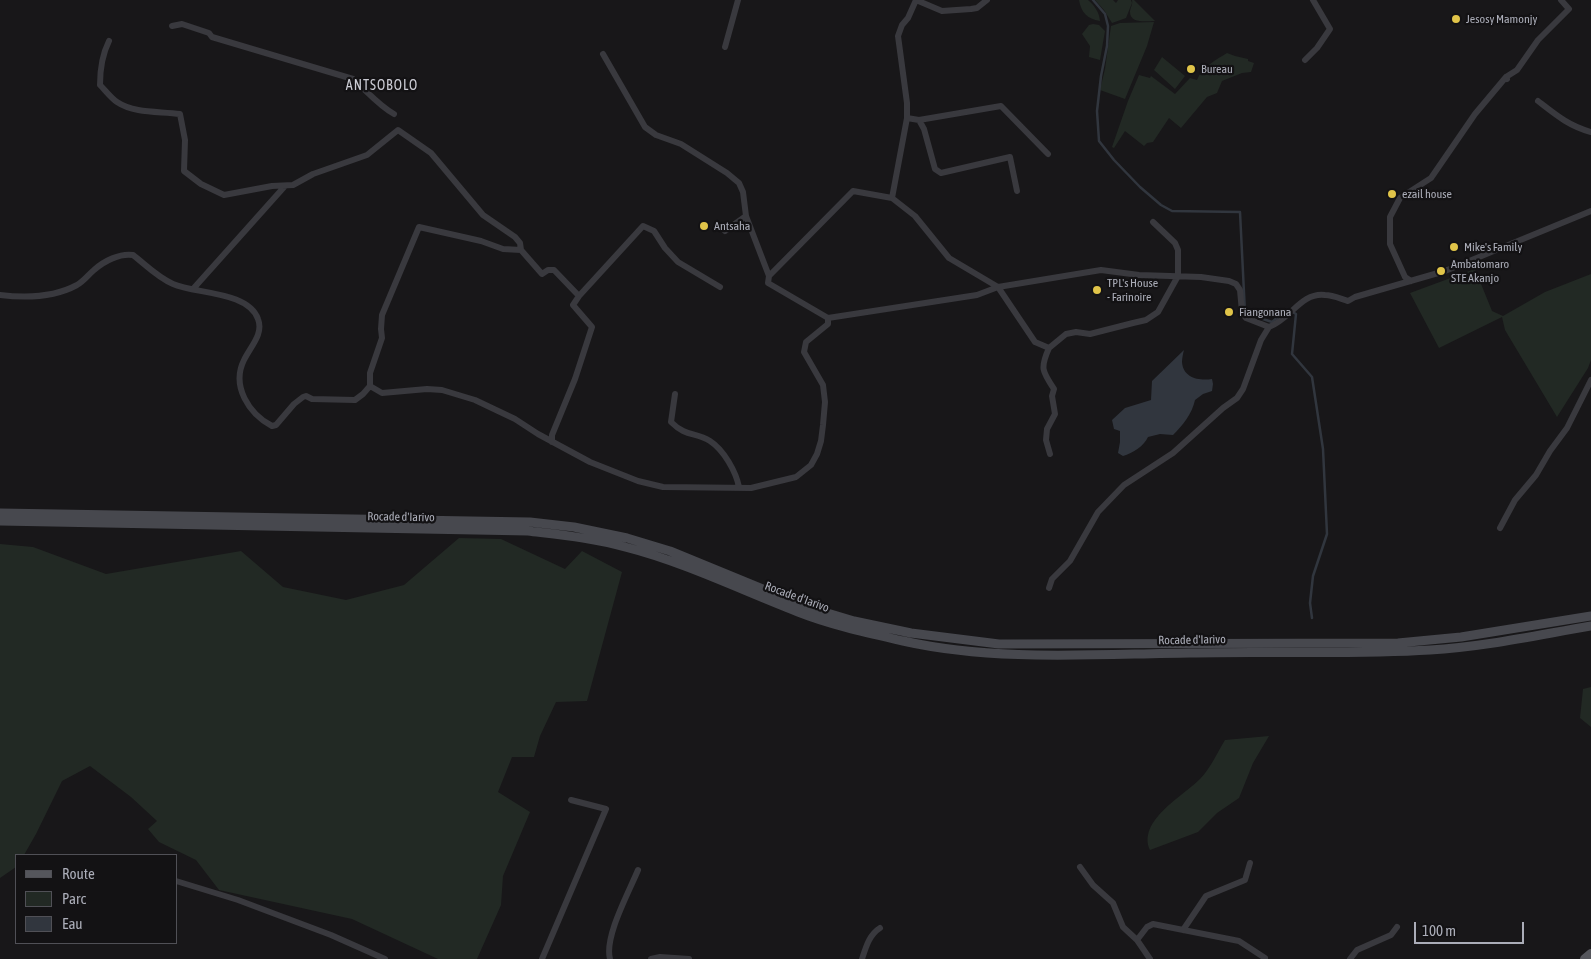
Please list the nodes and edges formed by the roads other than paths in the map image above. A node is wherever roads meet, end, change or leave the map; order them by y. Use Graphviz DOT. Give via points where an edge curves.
graph roads {
  1 [pos="738,0"];
  2 [pos="916,0"];
  3 [pos="987,0"];
  4 [pos="1313,0"];
  5 [pos="1561,0"];
  6 [pos="172,26"];
  7 [pos="109,41"];
  8 [pos="725,48"];
  9 [pos="603,54"];
  10 [pos="1305,60"];
  11 [pos="1538,101"];
  12 [pos="394,114"];
  13 [pos="906,118"];
  14 [pos="919,120"];
  15 [pos="1591,132"];
  16 [pos="1048,154"];
  17 [pos="285,186"];
  18 [pos="1017,191"];
  19 [pos="892,198"];
  20 [pos="1591,211"];
  21 [pos="746,216"];
  22 [pos="1153,222"];
  23 [pos="725,231"];
  24 [pos="521,250"];
  25 [pos="769,276"];
  26 [pos="1178,276"];
  27 [pos="1411,281"];
  28 [pos="720,287"];
  29 [pos="998,287"];
  30 [pos="193,289"];
  31 [pos="0,295"];
  32 [pos="579,296"];
  33 [pos="828,318"];
  34 [pos="1270,327"];
  35 [pos="1049,348"];
  36 [pos="1591,380"];
  37 [pos="370,386"];
  38 [pos="675,394"];
  39 [pos="552,442"];
  40 [pos="1050,454"];
  41 [pos="739,487"];
  42 [pos="0,513"];
  43 [pos="0,521"];
  44 [pos="1500,528"];
  45 [pos="1049,588"];
  46 [pos="1591,616"];
  47 [pos="1591,626"];
  48 [pos="571,800"];
  49 [pos="1250,863"];
  50 [pos="1080,867"];
  51 [pos="638,870"];
  52 [pos="178,882"];
  53 [pos="1397,927"];
  54 [pos="880,928"];
  55 [pos="1183,930"];
  56 [pos="1137,940"];
  57 [pos="1591,954"];
  58 [pos="1265,958"];
  59 [pos="384,959"];
  60 [pos="542,959"];
  61 [pos="610,959"];
  62 [pos="651,959"];
  63 [pos="689,959"];
  64 [pos="862,959"];
  65 [pos="1150,959"];
  66 [pos="1350,959"];
  67 [pos="1585,959"];
  1 -- 8 [label="street"];
  2 -- 3 [label="street" via="942,11 977,8"];
  2 -- 13 [label="street" via="898,36"];
  4 -- 10 [label="street" via="1330,29"];
  5 -- 27 [label="street" via="1569,9 1474,114 1430,178 1400,198 1390,217 1390,244 1405,276"];
  6 -- 12 [label="street" via="182,24 212,37 353,79"];
  7 -- 17 [label="street" via="103,52 100,85 117,102 140,111 180,114 185,140 184,170 201,184 224,195"];
  9 -- 21 [label="street" via="645,127 656,135 681,144 739,183"];
  11 -- 15 [label="street" via="1576,128"];
  13 -- 14 [label="street"];
  13 -- 19 [label="street"];
  14 -- 16 [label="street" via="1000,106"];
  14 -- 18 [label="street" via="934,170 941,173 1010,157"];
  17 -- 24 [label="street" via="293,186 313,174 367,155 398,130 431,153 483,215 515,236"];
  17 -- 30 [label="street"];
  19 -- 25 [label="street" via="853,191"];
  19 -- 29 [label="street" via="915,216 949,258"];
  20 -- 27 [label="street" via="1445,271"];
  21 -- 23 [label="street"];
  21 -- 25 [label="street"];
  22 -- 26 [label="street" via="1176,243"];
  24 -- 32 [label="street" via="542,274 554,270"];
  24 -- 37 [label="street" via="503,249 419,227 382,315 382,338 371,368"];
  25 -- 33 [label="street" via="768,283"];
  26 -- 29 [label="street" via="1138,276 1101,270"];
  26 -- 34 [label="street" via="1236,284 1246,318"];
  26 -- 35 [label="street" via="1158,312 1146,320 1090,334 1066,334"];
  27 -- 34 [label="street" via="1348,301 1324,294 1313,297 1304,300 1280,323"];
  28 -- 32 [label="street" via="678,262 654,231 642,226"];
  29 -- 33 [label="street" via="977,295"];
  29 -- 35 [label="street" via="1035,342"];
  30 -- 31 [label="street" via="173,284 151,272 133,255 126,254 102,264 75,286 56,293 27,297"];
  30 -- 37 [label="street" via="237,299 259,320 258,335 240,368 240,380 246,403 270,425 276,425 303,397 354,400"];
  32 -- 39 [label="street" via="573,306 592,327"];
  33 -- 41 [label="street" via="828,324 806,342 804,352 823,385 825,402 821,441 812,464 796,477 751,488"];
  34 -- 45 [label="street" via="1261,340 1237,398 1173,453 1124,485 1098,512 1070,561 1052,579"];
  35 -- 40 [label="street" via="1042,364 1054,389 1055,414 1047,429 1046,440"];
  36 -- 44 [label="street" via="1567,428"];
  37 -- 39 [label="street" via="382,393 442,390 475,400 515,418"];
  38 -- 41 [label="street" via="671,422 684,433 709,440 733,467"];
  39 -- 41 [label="street" via="590,462 654,485"];
  42 -- 46 [label="main road, Rocade d'Iarivo" via="530,522 627,538 670,551 804,606 854,621 911,633 999,644 1398,643 1461,637"];
  43 -- 47 [label="main road, Rocade d'Iarivo" via="528,531 574,536 668,560 802,614 850,628 906,642 1002,655 1258,651 1372,653 1463,647"];
  48 -- 60 [label="street" via="606,809"];
  49 -- 55 [label="street" via="1245,880 1206,896"];
  50 -- 56 [label="street" via="1093,885 1113,903 1123,927"];
  51 -- 61 [label="street" via="610,937"];
  52 -- 59 [label="street" via="238,900"];
  53 -- 66 [label="street" via="1391,935 1357,950"];
  54 -- 64 [label="street" via="869,940"];
  55 -- 56 [label="street" via="1153,924"];
  55 -- 58 [label="street" via="1239,941"];
  56 -- 65 [label="street"];
  57 -- 67 [label="main road"];
  62 -- 63 [label="street"];
}
